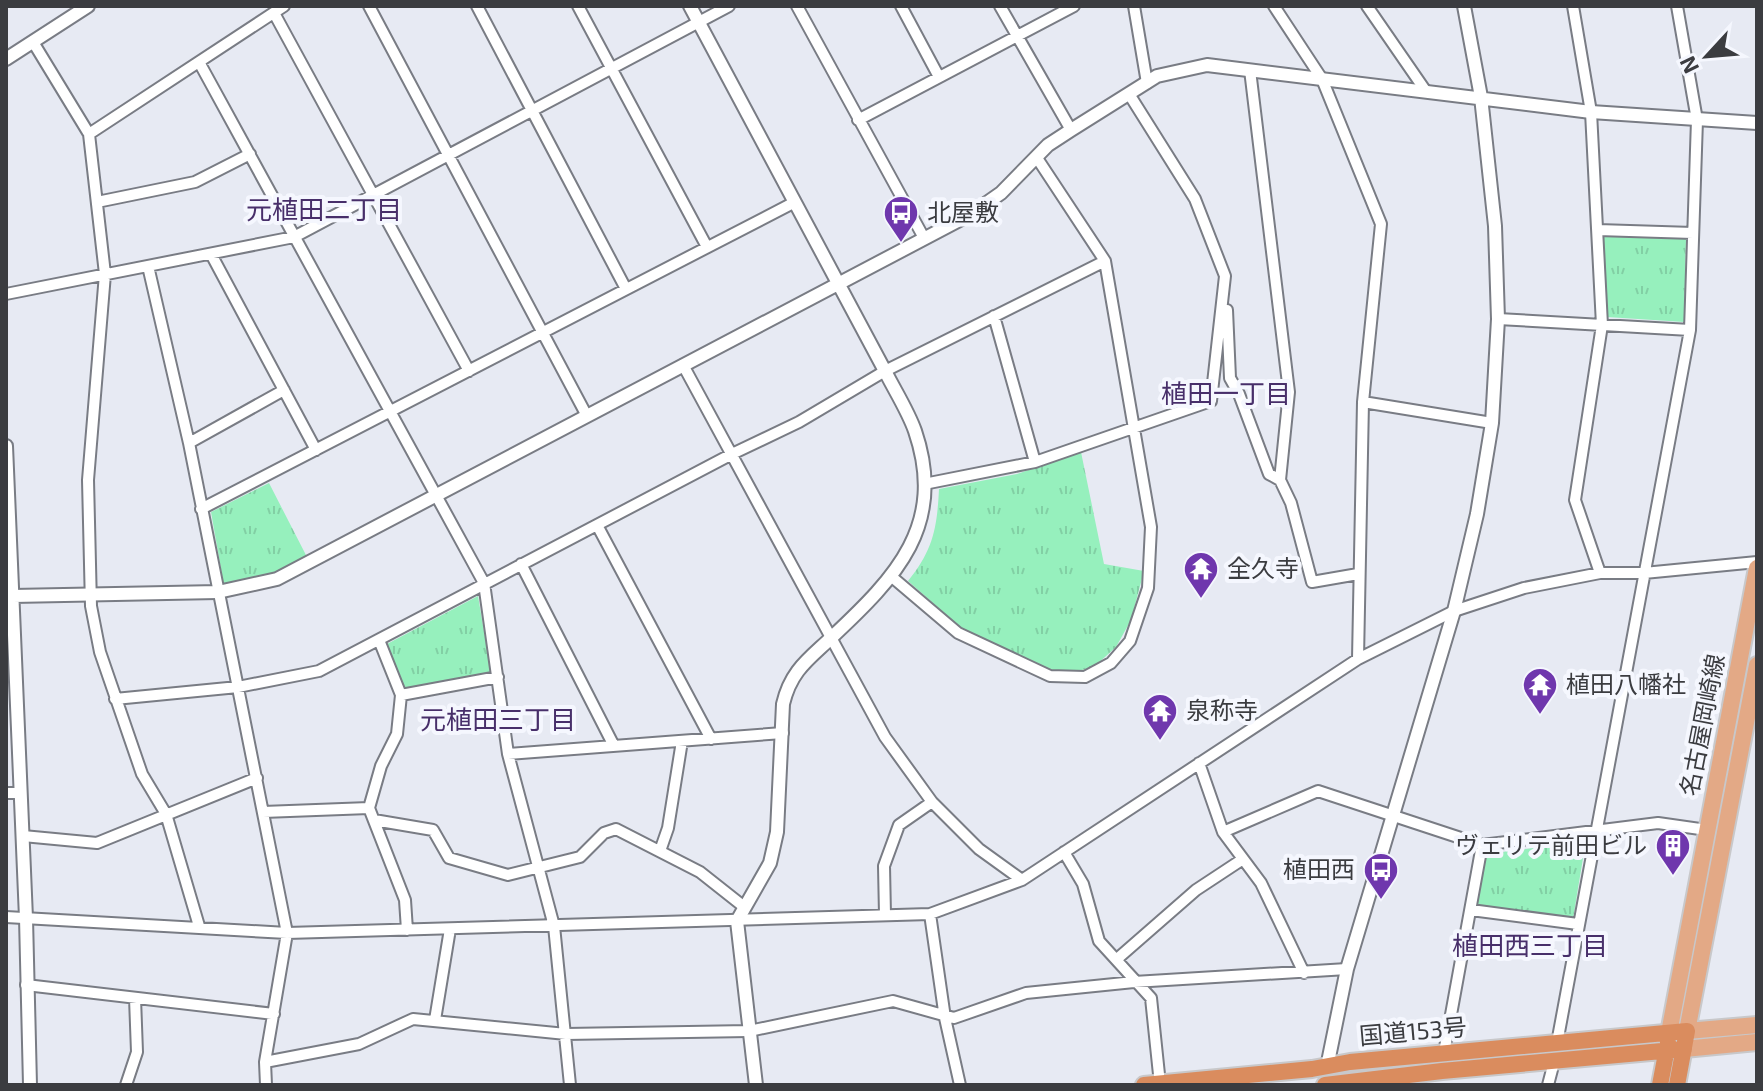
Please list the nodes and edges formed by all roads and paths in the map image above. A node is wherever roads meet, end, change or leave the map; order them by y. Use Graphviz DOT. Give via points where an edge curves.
graph roads {
  1 [pos="88,6"];
  2 [pos="284,6"];
  3 [pos="369,6"];
  4 [pos="477,6"];
  5 [pos="578,6"];
  6 [pos="690,6"];
  7 [pos="729,6"];
  8 [pos="797,6"];
  9 [pos="901,6"];
  10 [pos="1000,6"];
  11 [pos="1074,6"];
  12 [pos="1134,6"];
  13 [pos="1274,6"];
  14 [pos="1367,6"];
  15 [pos="1464,6"];
  16 [pos="1573,6"];
  17 [pos="1677,6"];
  18 [pos="274,13"];
  19 [pos="699,22"];
  20 [pos="1016,36"];
  21 [pos="33,42"];
  22 [pos="6,59"];
  23 [pos="199,62"];
  24 [pos="611,69"];
  25 [pos="1250,70"];
  26 [pos="939,77"];
  27 [pos="1322,79"];
  28 [pos="1147,83"];
  29 [pos="1425,90"];
  30 [pos="1129,94"];
  31 [pos="1481,97"];
  32 [pos="532,110"];
  33 [pos="1591,112"];
  34 [pos="858,120"];
  35 [pos="1697,120"];
  36 [pos="1757,123"];
  37 [pos="1071,130"];
  38 [pos="89,134"];
  39 [pos="250,154"];
  40 [pos="448,155"];
  41 [pos="1037,158"];
  42 [pos="373,195"];
  43 [pos="97,202"];
  44 [pos="795,202"];
  45 [pos="1598,230"];
  46 [pos="1693,233"];
  47 [pos="294,237"];
  48 [pos="924,238"];
  49 [pos="707,247"];
  50 [pos="211,254"];
  51 [pos="1105,261"];
  52 [pos="148,266"];
  53 [pos="105,274"];
  54 [pos="1225,276"];
  55 [pos="838,283"];
  56 [pos="626,289"];
  57 [pos="6,294"];
  58 [pos="994,316"];
  59 [pos="1498,319"];
  60 [pos="1602,325"];
  61 [pos="1690,330"];
  62 [pos="543,332"];
  63 [pos="683,365"];
  64 [pos="469,371"];
  65 [pos="885,371"];
  66 [pos="284,390"];
  67 [pos="1363,402"];
  68 [pos="390,411"];
  69 [pos="587,416"];
  70 [pos="1492,423"];
  71 [pos="1134,427"];
  72 [pos="189,443"];
  73 [pos="6,446"];
  74 [pos="316,450"];
  75 [pos="732,454"];
  76 [pos="1035,462"];
  77 [pos="1280,480"];
  78 [pos="924,484"];
  79 [pos="437,496"];
  80 [pos="201,509"];
  81 [pos="597,525"];
  82 [pos="521,564"];
  83 [pos="1757,565"];
  84 [pos="1600,573"];
  85 [pos="1644,573"];
  86 [pos="1358,574"];
  87 [pos="892,577"];
  88 [pos="484,583"];
  89 [pos="218,592"];
  90 [pos="91,595"];
  91 [pos="10,596"];
  92 [pos="1454,611"];
  93 [pos="830,639"];
  94 [pos="379,640"];
  95 [pos="1358,659"];
  96 [pos="1757,665"];
  97 [pos="498,677"];
  98 [pos="238,687"];
  99 [pos="401,695"];
  100 [pos="115,699"];
  101 [pos="783,733"];
  102 [pos="711,739"];
  103 [pos="682,741"];
  104 [pos="614,746"];
  105 [pos="508,754"];
  106 [pos="1199,763"];
  107 [pos="257,778"];
  108 [pos="6,793"];
  109 [pos="21,793"];
  110 [pos="932,802"];
  111 [pos="369,808"];
  112 [pos="263,812"];
  113 [pos="166,814"];
  114 [pos="1393,814"];
  115 [pos="374,820"];
  116 [pos="1707,830"];
  117 [pos="1223,832"];
  118 [pos="1594,833"];
  119 [pos="23,836"];
  120 [pos="1482,845"];
  121 [pos="660,851"];
  122 [pos="1064,852"];
  123 [pos="1243,859"];
  124 [pos="538,867"];
  125 [pos="1022,880"];
  126 [pos="743,906"];
  127 [pos="1471,910"];
  128 [pos="930,914"];
  129 [pos="885,915"];
  130 [pos="6,917"];
  131 [pos="26,918"];
  132 [pos="737,921"];
  133 [pos="1578,924"];
  134 [pos="199,926"];
  135 [pos="554,926"];
  136 [pos="450,929"];
  137 [pos="407,930"];
  138 [pos="287,933"];
  139 [pos="1117,959"];
  140 [pos="1347,969"];
  141 [pos="1304,973"];
  142 [pos="1134,982"];
  143 [pos="26,985"];
  144 [pos="135,998"];
  145 [pos="274,1014"];
  146 [pos="945,1018"];
  147 [pos="435,1020"];
  148 [pos="1757,1025"];
  149 [pos="749,1031"];
  150 [pos="1678,1032"];
  151 [pos="566,1034"];
  152 [pos="1757,1042"];
  153 [pos="1557,1043"];
  154 [pos="1675,1050"];
  155 [pos="1444,1053"];
  156 [pos="265,1062"];
  157 [pos="1554,1062"];
  158 [pos="1327,1067"];
  159 [pos="1152,1084"];
  160 [pos="1335,1084"];
  161 [pos="30,1085"];
  162 [pos="126,1085"];
  163 [pos="266,1085"];
  164 [pos="570,1085"];
  165 [pos="756,1085"];
  166 [pos="960,1085"];
  167 [pos="1318,1085"];
  168 [pos="1548,1085"];
  169 [pos="1660,1085"];
  170 [pos="1677,1085"];
  1 -- 21 [label="street"];
  2 -- 18 [label="street"];
  3 -- 40 [label="street"];
  4 -- 32 [label="street"];
  5 -- 24 [label="street"];
  6 -- 19 [label="street"];
  7 -- 19 [label="street"];
  8 -- 34 [label="street"];
  9 -- 26 [label="street"];
  10 -- 20 [label="street"];
  11 -- 20 [label="street"];
  12 -- 28 [label="street"];
  13 -- 27 [label="street"];
  14 -- 29 [label="street"];
  15 -- 31 [label="street"];
  16 -- 33 [label="street"];
  17 -- 35 [label="street"];
  18 -- 23 [label="street"];
  18 -- 42 [label="street"];
  19 -- 24 [label="street"];
  19 -- 44 [label="street"];
  20 -- 26 [label="street"];
  20 -- 37 [label="street"];
  21 -- 22 [label="street"];
  21 -- 38 [label="street"];
  23 -- 38 [label="street"];
  23 -- 39 [label="street"];
  24 -- 32 [label="street"];
  24 -- 49 [label="street"];
  25 -- 27 [label="street"];
  25 -- 28 [label="street" via="1207,65"];
  25 -- 77 [label="street" via="1289,392"];
  26 -- 34 [label="street"];
  27 -- 29 [label="street"];
  27 -- 67 [label="street" via="1381,224"];
  28 -- 30 [label="street"];
  29 -- 31 [label="street"];
  30 -- 37 [label="street"];
  30 -- 54 [label="street" via="1195,199"];
  31 -- 33 [label="street"];
  31 -- 59 [label="street" via="1495,226"];
  32 -- 40 [label="street"];
  32 -- 56 [label="street"];
  33 -- 35 [label="street"];
  33 -- 45 [label="street"];
  34 -- 48 [label="street"];
  35 -- 36 [label="street"];
  35 -- 46 [label="street"];
  37 -- 41 [label="street"];
  38 -- 43 [label="street"];
  39 -- 43 [label="street" via="195,182"];
  39 -- 47 [label="street"];
  40 -- 42 [label="street"];
  40 -- 62 [label="street"];
  41 -- 48 [label="street" via="1001,193"];
  41 -- 51 [label="street"];
  42 -- 47 [label="street"];
  42 -- 64 [label="street"];
  43 -- 53 [label="street"];
  44 -- 49 [label="street"];
  44 -- 55 [label="street"];
  45 -- 46 [label="street"];
  45 -- 60 [label="street"];
  46 -- 61 [label="street"];
  47 -- 50 [label="street"];
  47 -- 68 [label="street"];
  48 -- 55 [label="street"];
  49 -- 56 [label="street"];
  50 -- 52 [label="street"];
  50 -- 66 [label="street"];
  51 -- 58 [label="street"];
  51 -- 71 [label="street"];
  52 -- 53 [label="street"];
  52 -- 72 [label="street"];
  53 -- 57 [label="street"];
  53 -- 90 [label="street" via="88,480"];
  54 -- 71 [label="street" via="1211,401"];
  54 -- 77 [label="street" via="1230,378 1269,474"];
  55 -- 63 [label="street"];
  55 -- 65 [label="street"];
  56 -- 62 [label="street"];
  58 -- 65 [label="street"];
  58 -- 76 [label="street"];
  59 -- 60 [label="street"];
  59 -- 70 [label="street"];
  60 -- 61 [label="street"];
  60 -- 84 [label="street" via="1575,500"];
  61 -- 85 [label="street"];
  62 -- 64 [label="street"];
  62 -- 69 [label="street"];
  63 -- 69 [label="street"];
  63 -- 75 [label="street"];
  64 -- 68 [label="street"];
  65 -- 75 [label="street"];
  65 -- 78 [label="street" via="914,429"];
  66 -- 72 [label="street"];
  66 -- 74 [label="street"];
  67 -- 70 [label="street"];
  67 -- 86 [label="street"];
  68 -- 74 [label="street"];
  68 -- 79 [label="street"];
  69 -- 79 [label="street"];
  70 -- 92 [label="street"];
  71 -- 76 [label="street"];
  71 -- 87 [label="street" via="1151,527 1148,588 1130,641 1111,663 1085,677 1050,676 958,633"];
  72 -- 80 [label="street"];
  73 -- 91 [label="street"];
  74 -- 80 [label="street"];
  75 -- 81 [label="street"];
  75 -- 93 [label="street"];
  76 -- 78 [label="street"];
  77 -- 86 [label="street" via="1312,582"];
  78 -- 87 [label="street" via="917,533"];
  79 -- 88 [label="street"];
  79 -- 89 [label="street" via="277,579"];
  80 -- 89 [label="street"];
  81 -- 82 [label="street"];
  81 -- 102 [label="street"];
  82 -- 88 [label="street"];
  82 -- 104 [label="street"];
  83 -- 85 [label="street"];
  83 -- 116 [label="main road, 名古屋岡崎線"];
  84 -- 85 [label="street"];
  84 -- 92 [label="street" via="1524,588"];
  85 -- 118 [label="street"];
  86 -- 95 [label="street"];
  87 -- 93 [label="street"];
  88 -- 94 [label="street"];
  88 -- 97 [label="street"];
  89 -- 90 [label="street"];
  89 -- 98 [label="street"];
  90 -- 91 [label="street"];
  90 -- 100 [label="street" via="100,652"];
  91 -- 109 [label="street"];
  92 -- 95 [label="street"];
  92 -- 114 [label="street"];
  93 -- 101 [label="street" via="799,666 786,690"];
  93 -- 110 [label="street" via="885,737"];
  94 -- 98 [label="street" via="319,671"];
  94 -- 99 [label="street"];
  95 -- 106 [label="street"];
  96 -- 150 [label="main road, 名古屋岡崎線"];
  97 -- 99 [label="street"];
  97 -- 105 [label="street"];
  98 -- 100 [label="street"];
  98 -- 107 [label="street"];
  99 -- 111 [label="street" via="397,734"];
  100 -- 113 [label="street" via="142,774"];
  101 -- 102 [label="street"];
  101 -- 126 [label="street" via="770,863"];
  102 -- 103 [label="street"];
  103 -- 104 [label="street"];
  103 -- 121 [label="street"];
  104 -- 105 [label="street"];
  105 -- 124 [label="street"];
  106 -- 117 [label="street"];
  106 -- 122 [label="street"];
  107 -- 112 [label="street"];
  107 -- 113 [label="street"];
  108 -- 109 [label="street"];
  109 -- 119 [label="street"];
  110 -- 125 [label="street" via="979,849"];
  110 -- 129 [label="street" via="899,825 884,866"];
  111 -- 112 [label="street"];
  111 -- 115 [label="street"];
  112 -- 138 [label="street"];
  113 -- 119 [label="street" via="97,843"];
  113 -- 134 [label="street"];
  114 -- 117 [label="street" via="1318,791"];
  114 -- 120 [label="street"];
  114 -- 140 [label="street"];
  115 -- 124 [label="street" via="433,830 449,858 508,875"];
  115 -- 137 [label="street" via="405,900"];
  116 -- 118 [label="street" via="1658,823"];
  116 -- 150 [label="main road, 名古屋岡崎線"];
  117 -- 123 [label="street"];
  118 -- 120 [label="street"];
  118 -- 133 [label="street"];
  119 -- 131 [label="street"];
  120 -- 127 [label="street"];
  121 -- 124 [label="street" via="616,829 604,833 580,857"];
  121 -- 126 [label="street" via="700,872"];
  122 -- 125 [label="street"];
  122 -- 139 [label="street" via="1083,884 1099,941"];
  123 -- 139 [label="street" via="1196,890"];
  123 -- 141 [label="street" via="1261,883"];
  124 -- 135 [label="street"];
  125 -- 128 [label="street"];
  126 -- 132 [label="street"];
  127 -- 133 [label="street"];
  127 -- 155 [label="street"];
  128 -- 129 [label="street"];
  128 -- 146 [label="street"];
  129 -- 132 [label="street"];
  130 -- 131 [label="street"];
  131 -- 134 [label="street"];
  131 -- 143 [label="street"];
  132 -- 135 [label="street"];
  132 -- 149 [label="street"];
  133 -- 153 [label="street"];
  134 -- 138 [label="street"];
  135 -- 136 [label="street"];
  135 -- 151 [label="street"];
  136 -- 137 [label="street"];
  136 -- 147 [label="street"];
  137 -- 138 [label="street"];
  138 -- 145 [label="street"];
  139 -- 142 [label="street"];
  140 -- 141 [label="street"];
  140 -- 158 [label="street"];
  141 -- 142 [label="street"];
  142 -- 146 [label="street" via="1026,993"];
  142 -- 159 [label="street" via="1151,998"];
  143 -- 144 [label="street"];
  143 -- 161 [label="street"];
  144 -- 145 [label="street"];
  144 -- 162 [label="street" via="137,1052"];
  145 -- 156 [label="street"];
  146 -- 149 [label="street" via="893,1001"];
  146 -- 166 [label="street"];
  147 -- 151 [label="street"];
  147 -- 156 [label="street" via="413,1019 359,1044"];
  148 -- 150 [label="main road"];
  149 -- 151 [label="street"];
  149 -- 165 [label="street"];
  150 -- 153 [label="highway, 国道153号"];
  150 -- 154 [label="highway"];
  151 -- 164 [label="street"];
  152 -- 154 [label="main road"];
  153 -- 155 [label="highway, 国道153号"];
  154 -- 157 [label="highway, 国道153号"];
  154 -- 169 [label="highway"];
  154 -- 170 [label="highway"];
  155 -- 158 [label="highway, 国道153号"];
  156 -- 163 [label="street"];
  157 -- 160 [label="highway, 国道153号"];
  157 -- 168 [label="street"];
  158 -- 159 [label="highway, 国道153号"];
  158 -- 160 [label="street"];
  158 -- 167 [label="street"];
}
